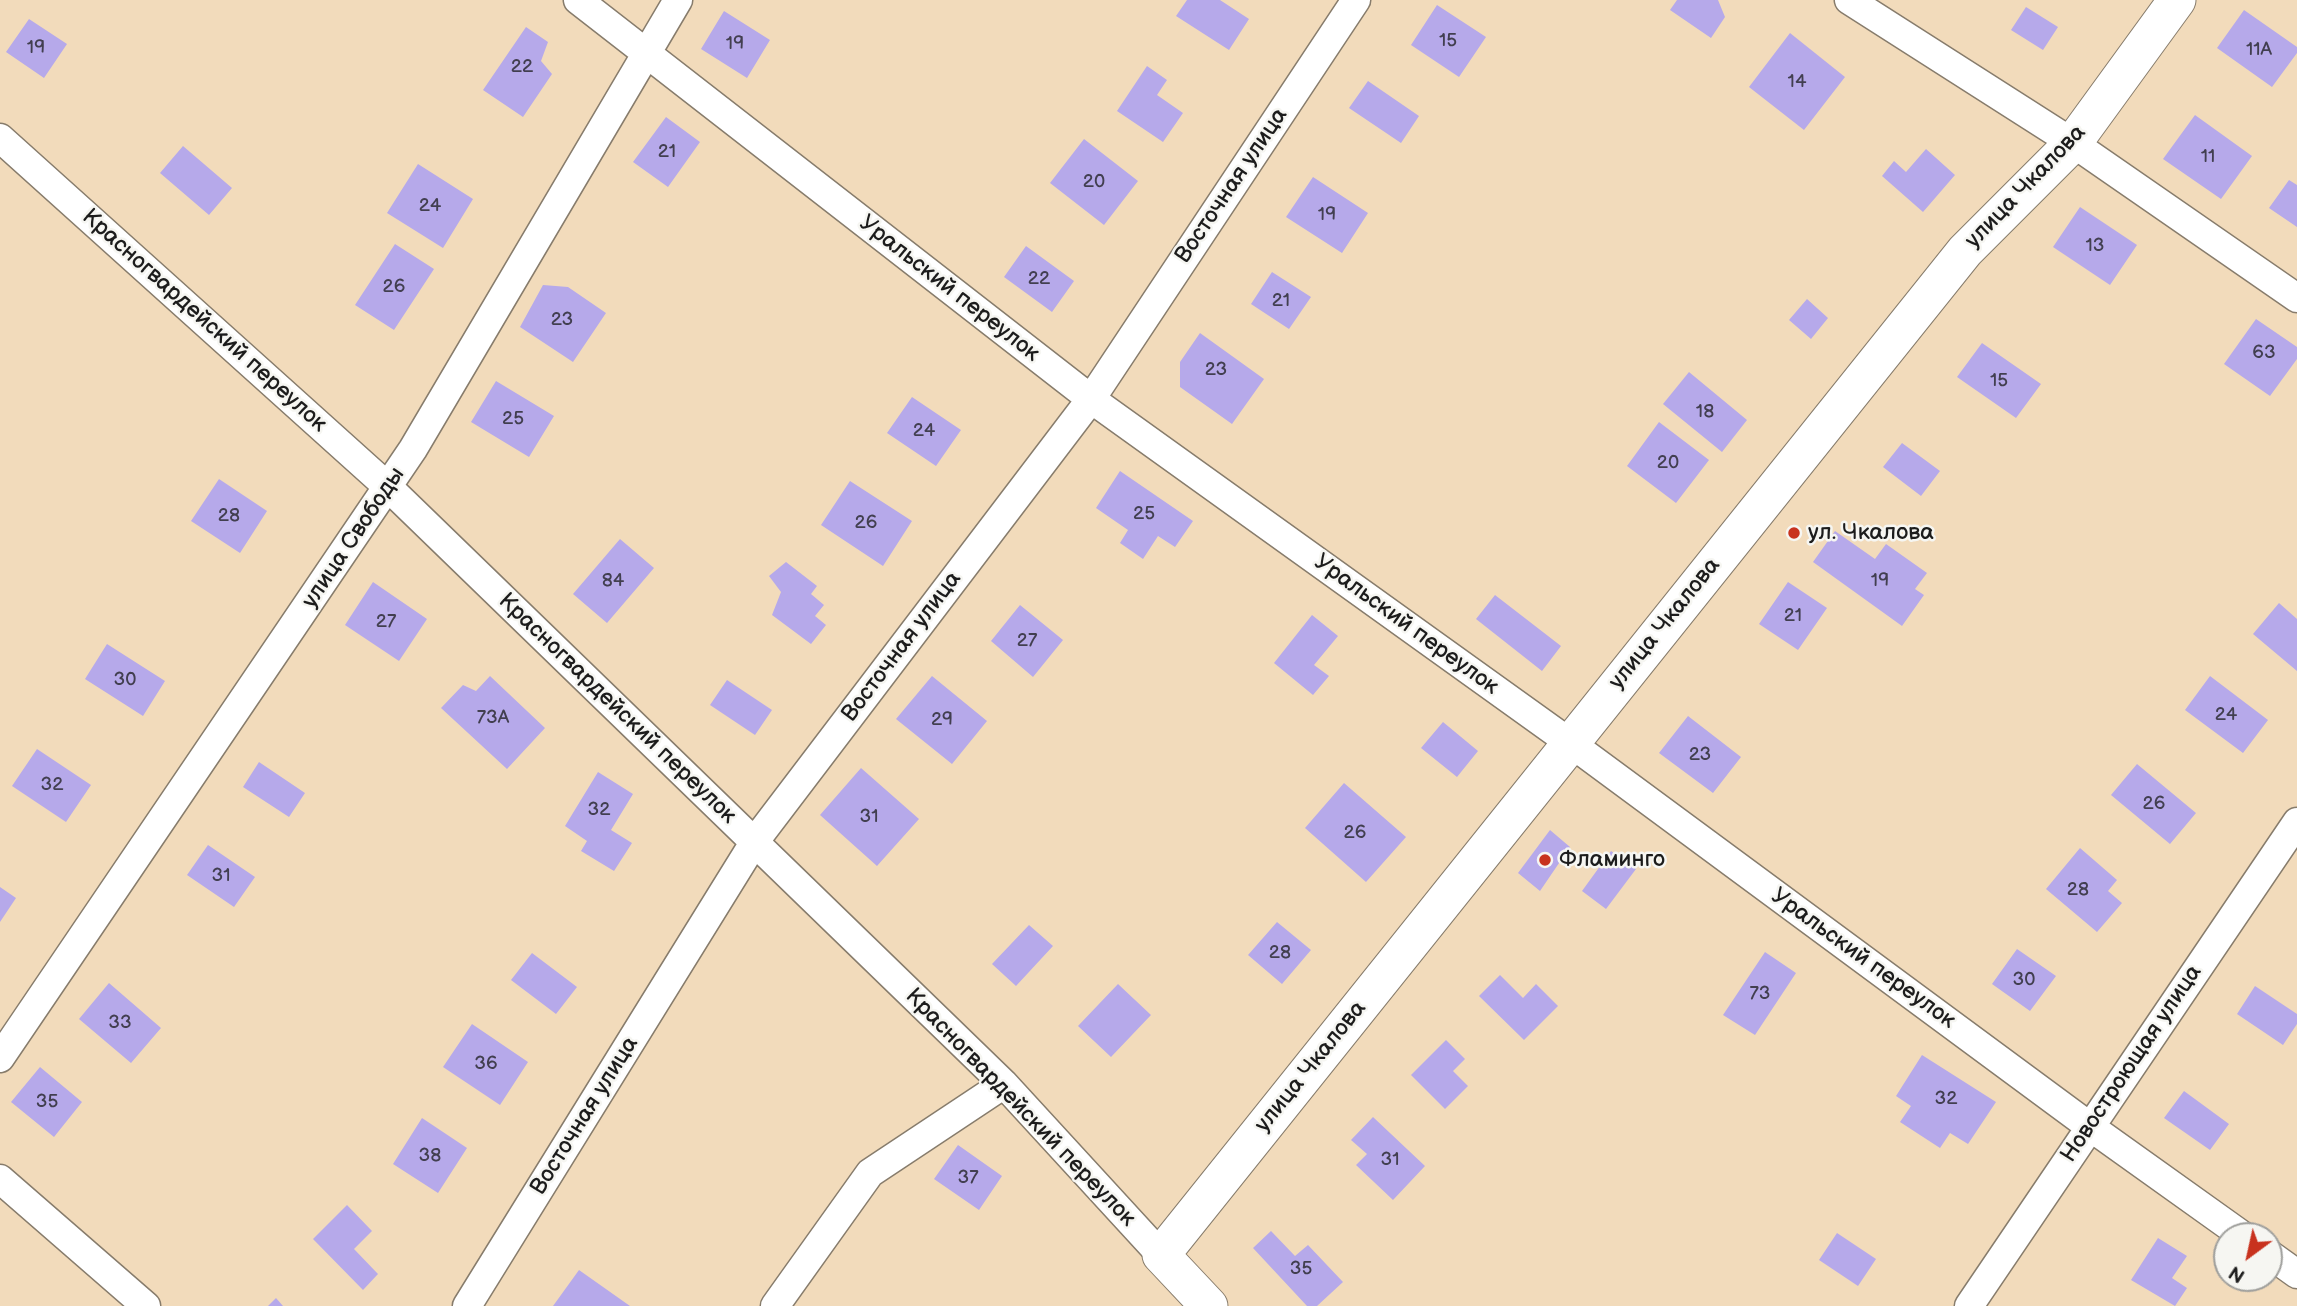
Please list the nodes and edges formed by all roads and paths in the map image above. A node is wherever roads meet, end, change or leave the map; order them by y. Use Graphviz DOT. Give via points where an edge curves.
graph roads {
  1 [pos="578,0"];
  2 [pos="678,0"];
  3 [pos="1356,0"];
  4 [pos="1849,0"];
  5 [pos="2176,0"];
  6 [pos="646,53"];
  7 [pos="0,138"];
  8 [pos="2073,143"];
  9 [pos="2297,298"];
  10 [pos="1091,399"];
  11 [pos="388,487"];
  12 [pos="1569,742"];
  13 [pos="2297,822"];
  14 [pos="755,841"];
  15 [pos="0,1058"];
  16 [pos="1004,1084"];
  17 [pos="2089,1126"];
  18 [pos="0,1179"];
  19 [pos="2224,1222"];
  20 [pos="1161,1255"];
  21 [pos="146,1306"];
  22 [pos="467,1306"];
  23 [pos="775,1306"];
  24 [pos="1209,1306"];
  25 [pos="1969,1306"];
  1 -- 6 [label="street, Уральский переулок"];
  2 -- 6 [label="street, улица Свободы"];
  3 -- 10 [label="street, Восточная улица"];
  4 -- 8 [label="street"];
  5 -- 8 [label="street, улица Чкалова"];
  6 -- 10 [label="street, Уральский переулок"];
  6 -- 11 [label="street, улица Свободы"];
  7 -- 11 [label="street, Красногвардейский переулок"];
  8 -- 9 [label="street"];
  8 -- 12 [label="street, улица Чкалова" via="1965,251"];
  10 -- 12 [label="street, Уральский переулок"];
  10 -- 14 [label="street, Восточная улица"];
  11 -- 14 [label="street, Красногвардейский переулок"];
  11 -- 15 [label="street, улица Свободы"];
  12 -- 17 [label="street, Уральский переулок"];
  12 -- 20 [label="street, улица Чкалова"];
  13 -- 17 [label="street, Новостроющая улица"];
  14 -- 16 [label="street, Красногвардейский переулок"];
  14 -- 22 [label="street, Восточная улица"];
  16 -- 20 [label="street, Красногвардейский переулок"];
  16 -- 23 [label="street" via="870,1173"];
  17 -- 19 [label="street, Уральский переулок"];
  17 -- 25 [label="street, Новостроющая улица"];
  18 -- 21 [label="street"];
  20 -- 24 [label="street, Красногвардейский переулок"];
}
